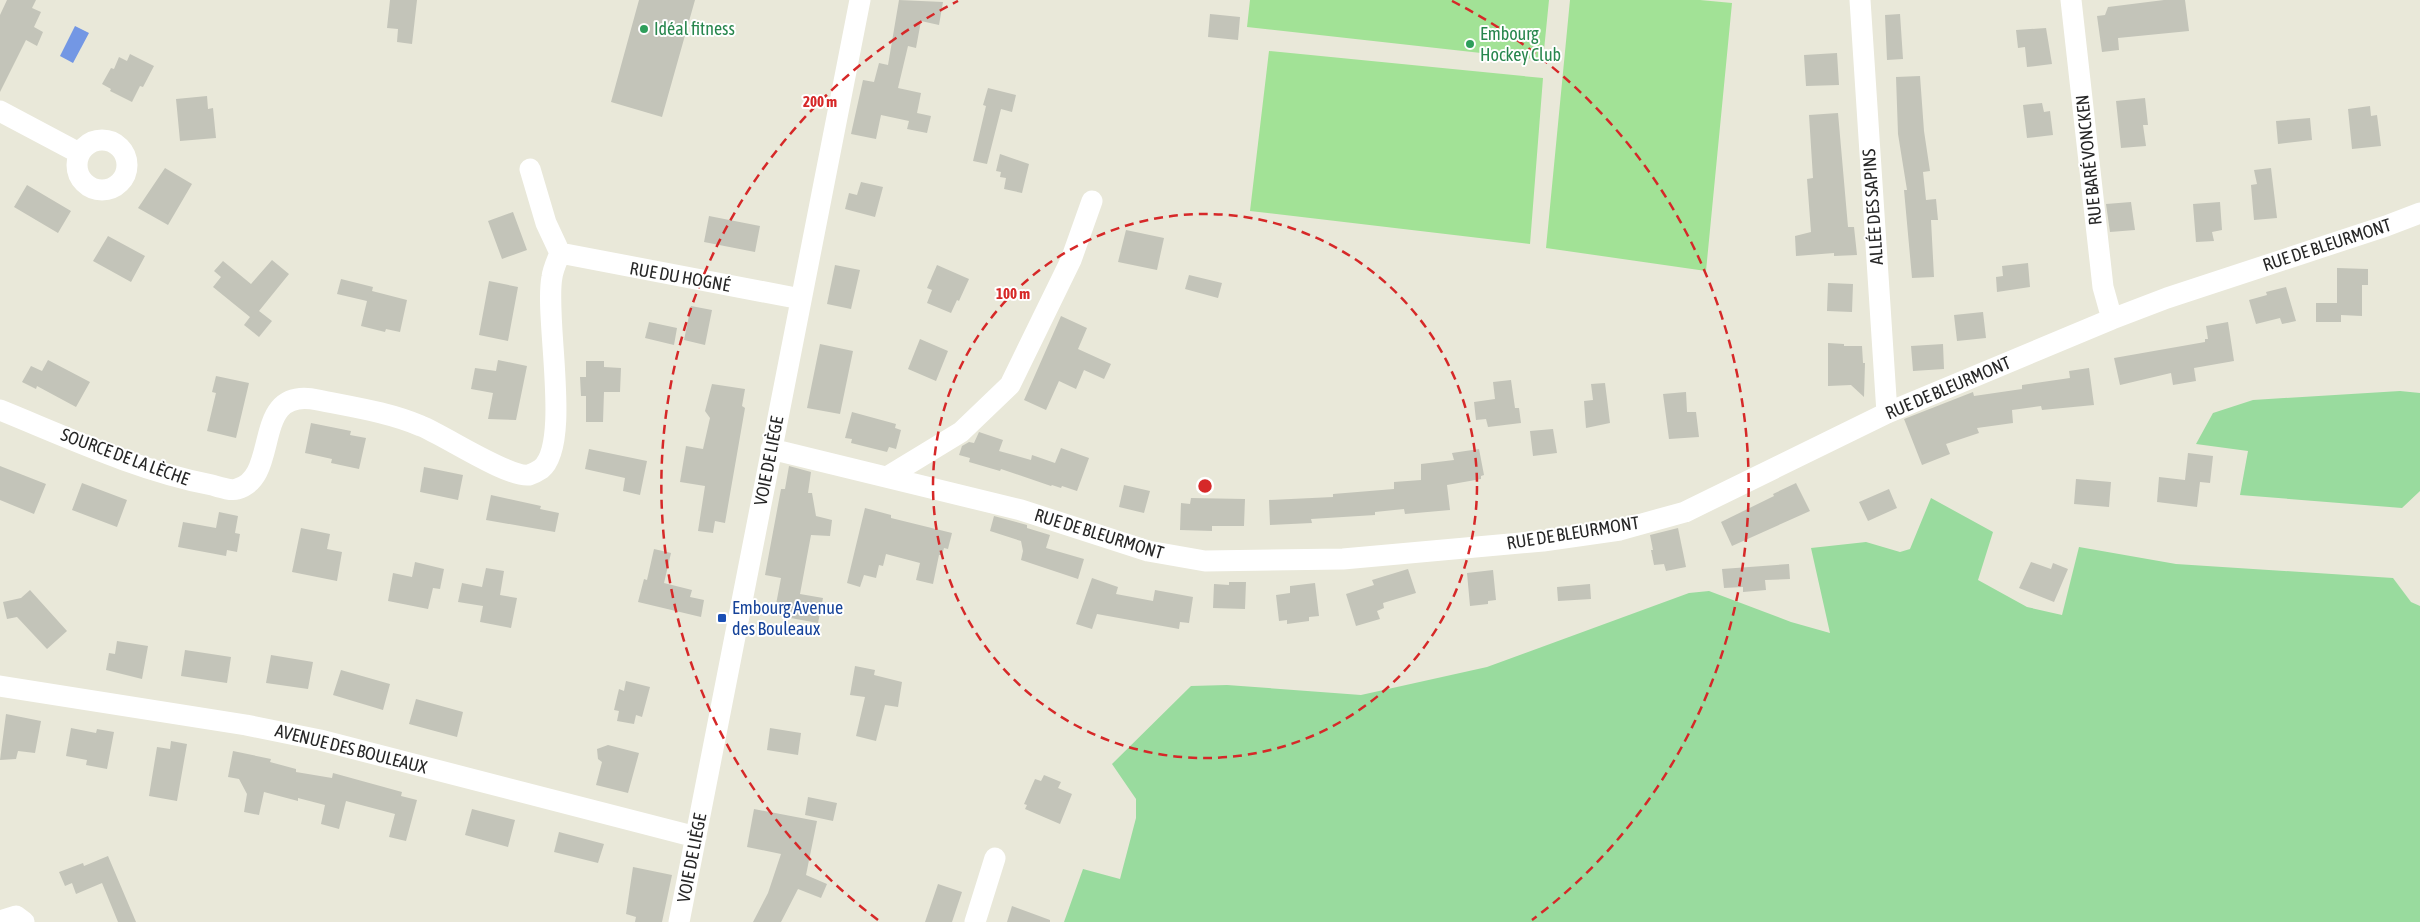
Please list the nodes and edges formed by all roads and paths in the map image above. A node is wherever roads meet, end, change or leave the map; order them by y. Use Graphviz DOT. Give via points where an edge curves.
graph roads {
  1 [pos="860,0"];
  2 [pos="1860,0"];
  3 [pos="2071,0"];
  4 [pos="0,111"];
  5 [pos="79,153"];
  6 [pos="530,169"];
  7 [pos="1092,201"];
  8 [pos="2420,212"];
  9 [pos="560,253"];
  10 [pos="801,299"];
  11 [pos="2112,319"];
  12 [pos="0,410"];
  13 [pos="1886,413"];
  14 [pos="771,449"];
  15 [pos="887,477"];
  16 [pos="0,686"];
  17 [pos="696,837"];
  18 [pos="995,858"];
  19 [pos="0,921"];
  20 [pos="24,922"];
  21 [pos="679,922"];
  22 [pos="975,922"];
  1 -- 10 [label="street, VOIE DE LIÈGE"];
  2 -- 13 [label="street, ALLÉE DES SAPINS"];
  3 -- 11 [label="street, RUE BARÉ VONCKEN" via="2103,287"];
  4 -- 5 [label="street"];
  6 -- 9 [label="street" via="546,224"];
  7 -- 15 [label="street" via="1071,260 1010,385 961,432"];
  8 -- 11 [label="street, RUE DE BLEURMONT"];
  9 -- 10 [label="street, RUE DU HOGNÉ"];
  9 -- 12 [label="street, SOURCE DE LA LÈCHE" via="552,278 555,424 552,452 541,469 528,475 509,470 421,426 386,414 308,398 290,401 278,409 256,472 248,483 236,490 148,469"];
  10 -- 14 [label="street, VOIE DE LIÈGE"];
  11 -- 13 [label="street, RUE DE BLEURMONT"];
  13 -- 15 [label="street, RUE DE BLEURMONT" via="1685,512 1620,530 1543,541 1343,559 1205,561 1148,552 1021,510"];
  14 -- 15 [label="street, RUE DE BLEURMONT"];
  14 -- 17 [label="street, VOIE DE LIÈGE"];
  16 -- 17 [label="street, AVENUE DES BOULEAUX" via="320,740"];
  17 -- 21 [label="street, VOIE DE LIÈGE"];
  18 -- 22 [label="street"];
  19 -- 20 [label="street" via="16,916"];
}
